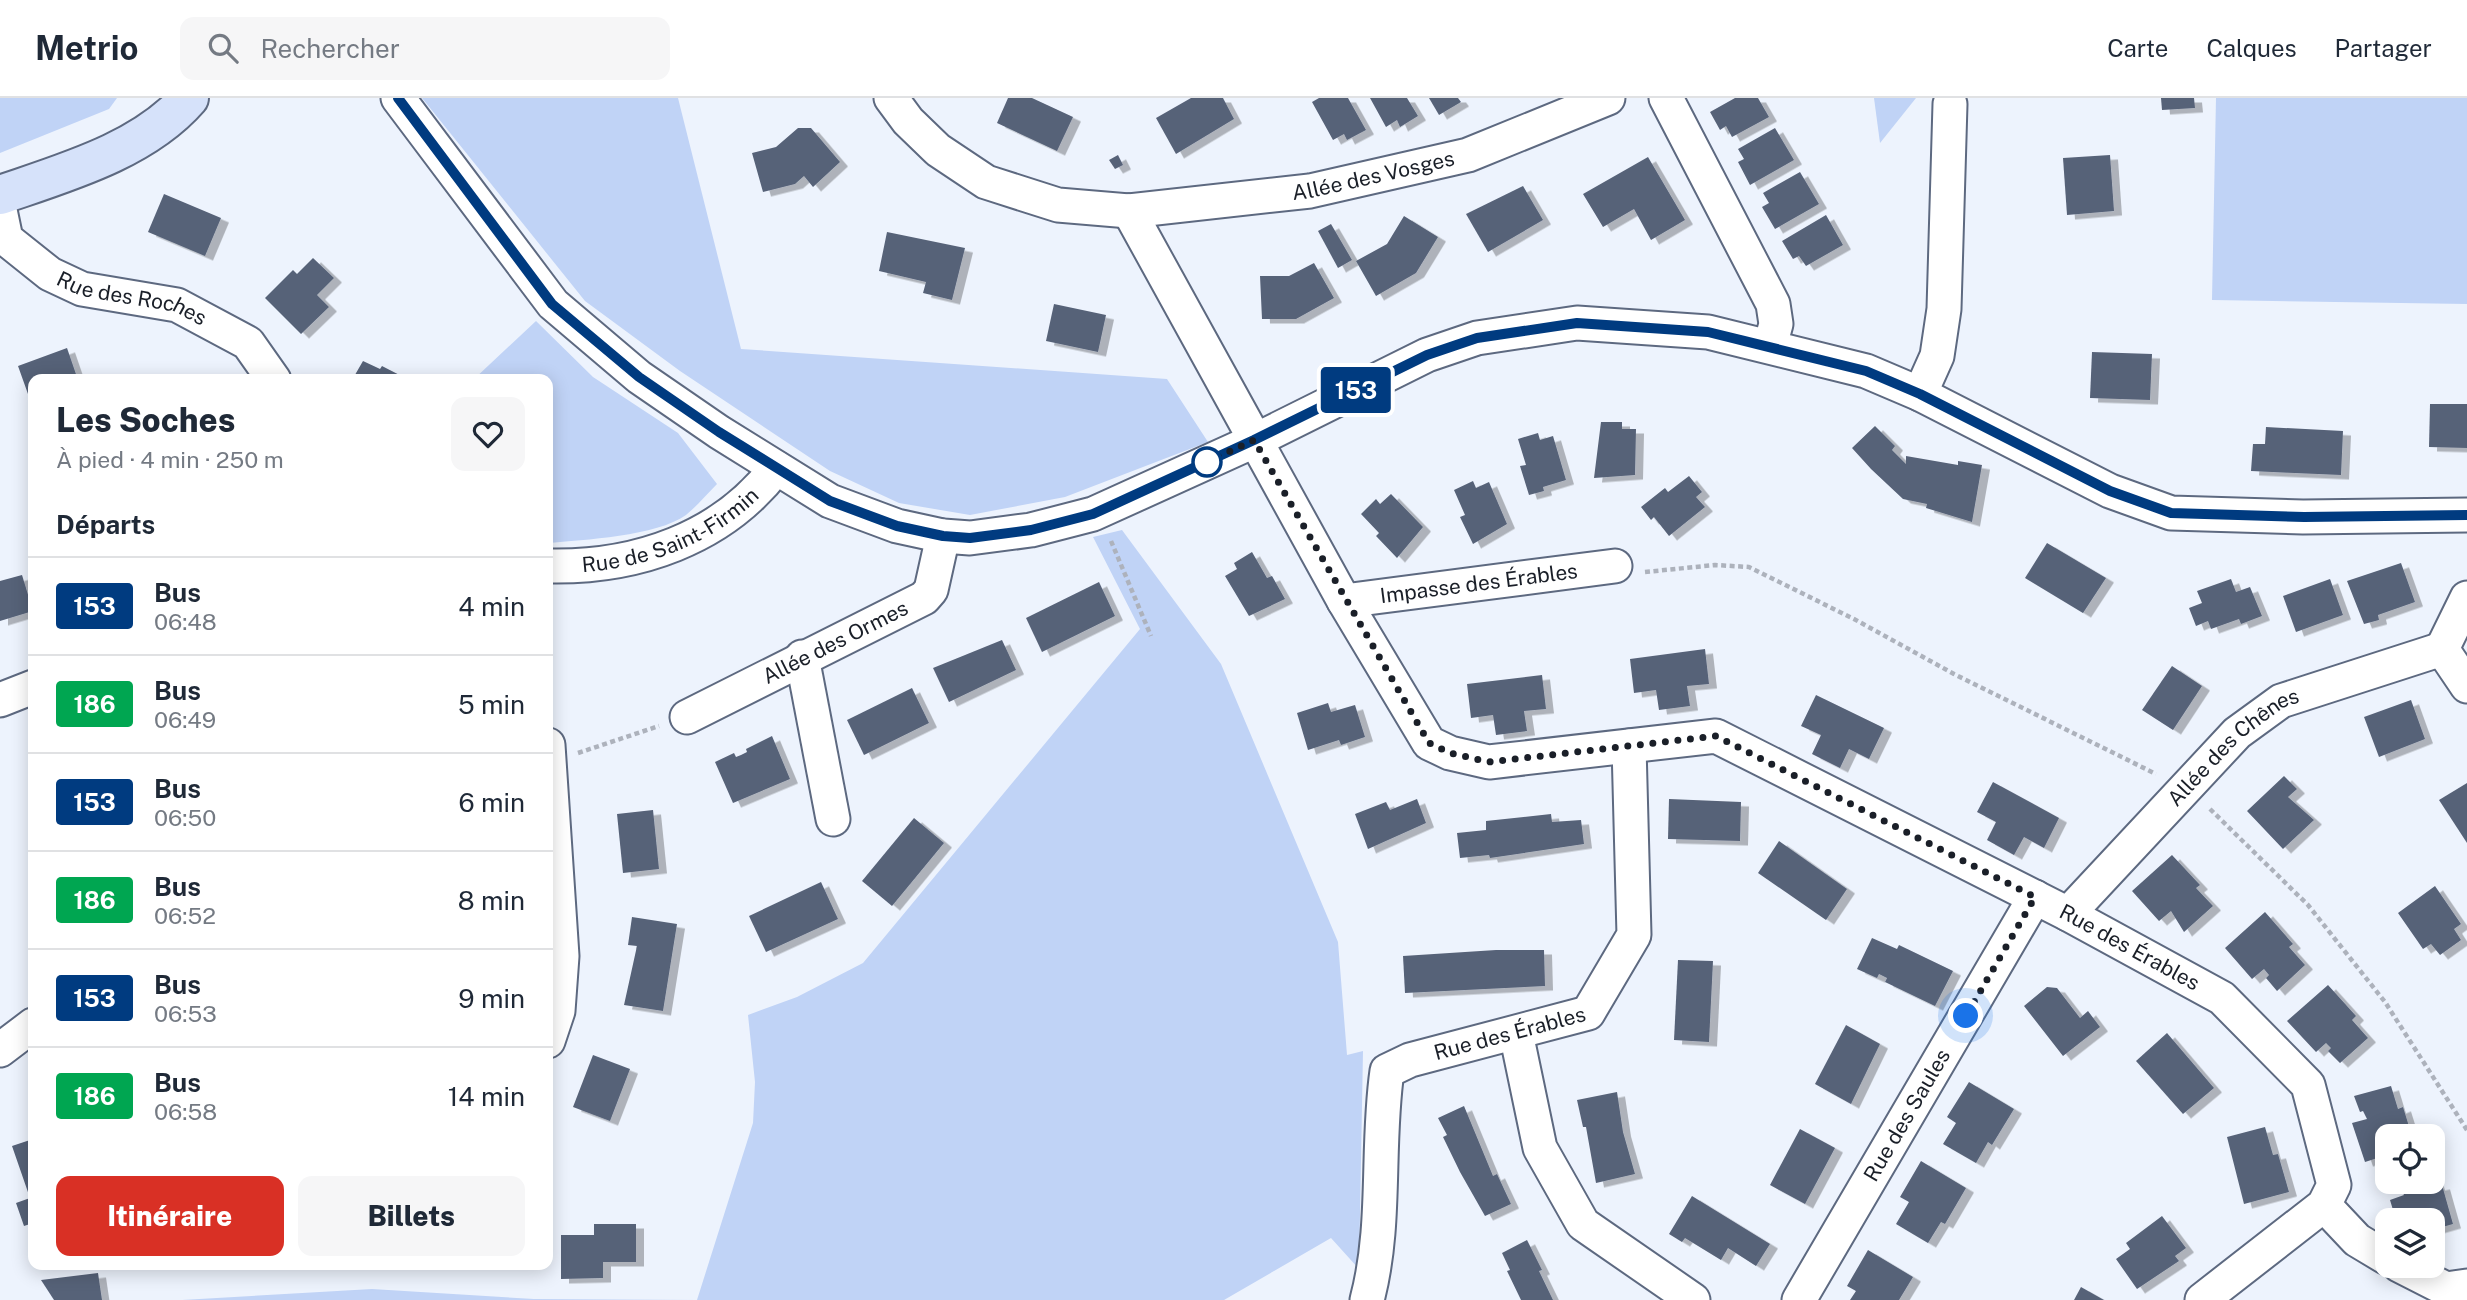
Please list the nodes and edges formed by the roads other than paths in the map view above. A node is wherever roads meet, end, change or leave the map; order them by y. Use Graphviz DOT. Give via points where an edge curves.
graph roads {
  1 [pos="190,98"];
  2 [pos="398,98"];
  3 [pos="891,98"];
  4 [pos="1608,98"];
  5 [pos="1666,98"];
  6 [pos="1950,104"];
  7 [pos="0,195"];
  8 [pos="0,209"];
  9 [pos="1129,211"];
  10 [pos="1770,346"];
  11 [pos="270,374"];
  12 [pos="1920,394"];
  13 [pos="1254,440"];
  14 [pos="776,468"];
  15 [pos="2467,515"];
  16 [pos="943,536"];
  17 [pos="553,566"];
  18 [pos="1615,566"];
  19 [pos="2467,598"];
  20 [pos="1344,601"];
  21 [pos="2442,649"];
  22 [pos="802,657"];
  23 [pos="2467,686"];
  24 [pos="28,689"];
  25 [pos="0,700"];
  26 [pos="687,717"];
  27 [pos="1629,746"];
  28 [pos="833,820"];
  29 [pos="553,824"];
  30 [pos="2035,897"];
  31 [pos="2068,914"];
  32 [pos="553,1026"];
  33 [pos="28,1029"];
  34 [pos="1516,1033"];
  35 [pos="0,1050"];
  36 [pos="2324,1205"];
  37 [pos="2375,1251"];
  38 [pos="2424,1278"];
  39 [pos="2467,1286"];
  40 [pos="1367,1300"];
  41 [pos="1693,1300"];
  42 [pos="1800,1300"];
  43 [pos="2202,1300"];
  1 -- 7 [label="main road" via="113,152"];
  2 -- 14 [label="street, Rue de Saint-Firmin" via="552,304 639,377"];
  3 -- 9 [label="street, Allée des Vosges" via="938,150 986,182 1058,205"];
  4 -- 9 [label="street, Allée des Vosges" via="1468,155 1310,191"];
  5 -- 10 [label="street" via="1773,304 1776,324"];
  6 -- 12 [label="street" via="1944,309 1937,356"];
  8 -- 11 [label="street, Rue des Roches" via="6,239 50,274 82,289 177,305 248,343"];
  9 -- 13 [label="street"];
  10 -- 12 [label="street, Rue de Saint-Firmin" via="1866,371"];
  10 -- 13 [label="street, Rue de Saint-Firmin" via="1708,332 1577,323 1477,338 1427,355"];
  12 -- 15 [label="street, Rue de Saint-Firmin" via="2110,491 2171,513"];
  13 -- 16 [label="street, Rue de Saint-Firmin" via="1093,514 1031,530 970,538"];
  13 -- 20 [label="street, Rue des Érables"];
  14 -- 16 [label="street, Rue de Saint-Firmin" via="830,501 897,526"];
  14 -- 17 [label="street, Rue de Saint-Firmin" via="730,517 650,555 587,567"];
  16 -- 22 [label="street, Allée des Ormes" via="931,590 924,598"];
  18 -- 20 [label="street, Impasse des Érables"];
  19 -- 21 [label="street"];
  20 -- 27 [label="street, Rue des Érables" via="1429,743 1489,762"];
  21 -- 23 [label="street"];
  21 -- 31 [label="street, Allée des Chênes" via="2281,701 2237,733"];
  22 -- 26 [label="street, Allée des Ormes"];
  22 -- 28 [label="street"];
  24 -- 25 [label="street"];
  27 -- 30 [label="street, Rue des Érables" via="1716,736"];
  27 -- 34 [label="street, Rue des Érables" via="1634,935 1588,1013"];
  29 -- 32 [label="street" via="562,956"];
  30 -- 31 [label="street, Rue des Érables"];
  30 -- 42 [label="street, Rue des Saules"];
  31 -- 36 [label="street, Rue des Érables" via="2222,998 2308,1086 2334,1185"];
  33 -- 35 [label="street"];
  34 -- 40 [label="street, Rue des Érables" via="1410,1059 1387,1072 1381,1109 1378,1257"];
  34 -- 41 [label="street" via="1540,1148 1583,1224"];
  36 -- 37 [label="street" via="2357,1240"];
  36 -- 43 [label="street"];
  38 -- 39 [label="street" via="2446,1289"];
}
